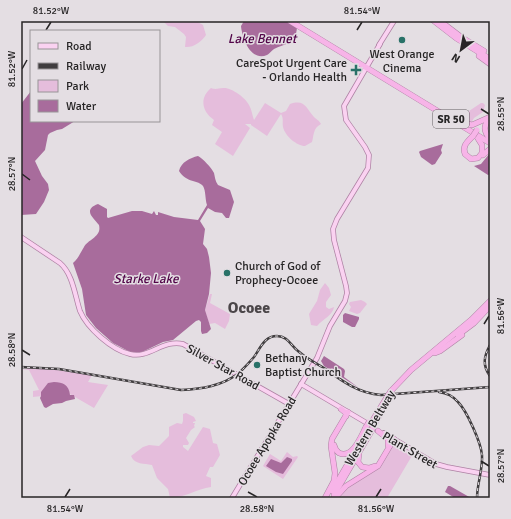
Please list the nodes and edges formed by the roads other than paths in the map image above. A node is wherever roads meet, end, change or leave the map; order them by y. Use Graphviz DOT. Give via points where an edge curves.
graph roads {
  1 [pos="290,21"];
  2 [pos="295,21"];
  3 [pos="394,21"];
  4 [pos="437,22"];
  5 [pos="461,37"];
  6 [pos="490,51"];
  7 [pos="490,55"];
  8 [pos="490,59"];
  9 [pos="490,63"];
  10 [pos="366,66"];
  11 [pos="382,78"];
  12 [pos="390,79"];
  13 [pos="412,94"];
  14 [pos="489,118"];
  15 [pos="459,123"];
  16 [pos="472,136"];
  17 [pos="490,141"];
  18 [pos="490,149"];
  19 [pos="21,238"];
  20 [pos="490,304"];
  21 [pos="301,384"];
  22 [pos="390,395"];
  23 [pos="289,404"];
  24 [pos="339,407"];
  25 [pos="349,414"];
  26 [pos="371,426"];
  27 [pos="378,431"];
  28 [pos="393,439"];
  29 [pos="388,445"];
  30 [pos="361,450"];
  31 [pos="489,476"];
  32 [pos="334,493"];
  33 [pos="232,498"];
  34 [pos="325,498"];
  35 [pos="328,498"];
  1 -- 10 [label="highway, SR 50"];
  2 -- 10 [label="highway, SR 50"];
  3 -- 10 [label="main road"];
  4 -- 5 [label="highway"];
  4 -- 8 [label="highway"];
  4 -- 9 [label="highway" via="448,35"];
  5 -- 6 [label="highway"];
  5 -- 7 [label="highway"];
  10 -- 11 [label="highway, SR 50"];
  10 -- 12 [label="highway, SR 50"];
  10 -- 21 [label="main road, Ocoee Apopka Road" via="345,103 344,115 365,147 369,159 368,168 337,219 333,231 346,285 346,297 328,330 319,355"];
  11 -- 12 [label="highway"];
  11 -- 13 [label="highway, SR 50"];
  12 -- 13 [label="highway, SR 50"];
  13 -- 15 [label="highway, SR 50"];
  14 -- 15 [label="highway" via="472,125"];
  14 -- 16 [label="highway, bridge"];
  14 -- 17 [label="highway" via="485,128"];
  15 -- 16 [label="highway" via="482,143 482,154 474,160 466,156 464,150 465,144"];
  15 -- 17 [label="highway, SR 50"];
  16 -- 18 [label="highway" via="463,151 470,160 476,160"];
  19 -- 23 [label="main road, Silver Star Road" via="65,268 82,315 110,345 135,355 145,354 169,344 183,344"];
  20 -- 22 [label="highway, Western Beltway" via="411,370"];
  20 -- 22 [label="highway, Western Beltway" via="461,336 435,353"];
  21 -- 23 [label="main road, Ocoee Apopka Road"];
  21 -- 24 [label="main road"];
  22 -- 26 [label="highway, Western Beltway"];
  22 -- 26 [label="highway, Western Beltway"];
  23 -- 33 [label="main road, Ocoee Apopka Road"];
  24 -- 25 [label="highway"];
  25 -- 26 [label="main road"];
  25 -- 26 [label="highway" via="333,443 338,452 347,454 352,451"];
  25 -- 32 [label="highway" via="332,440"];
  26 -- 27 [label="main road, Plant Street"];
  26 -- 28 [label="main road"];
  26 -- 30 [label="highway, Western Beltway"];
  26 -- 32 [label="highway, Western Beltway"];
  27 -- 28 [label="main road, Plant Street"];
  27 -- 29 [label="highway" via="388,439"];
  28 -- 29 [label="highway"];
  28 -- 31 [label="main road, Plant Street" via="437,467"];
  28 -- 32 [label="highway" via="378,466"];
  29 -- 30 [label="highway" via="374,466 369,468 362,467 358,462"];
  30 -- 32 [label="highway, Western Beltway"];
  32 -- 34 [label="highway"];
  32 -- 35 [label="highway, Western Beltway"];
}
